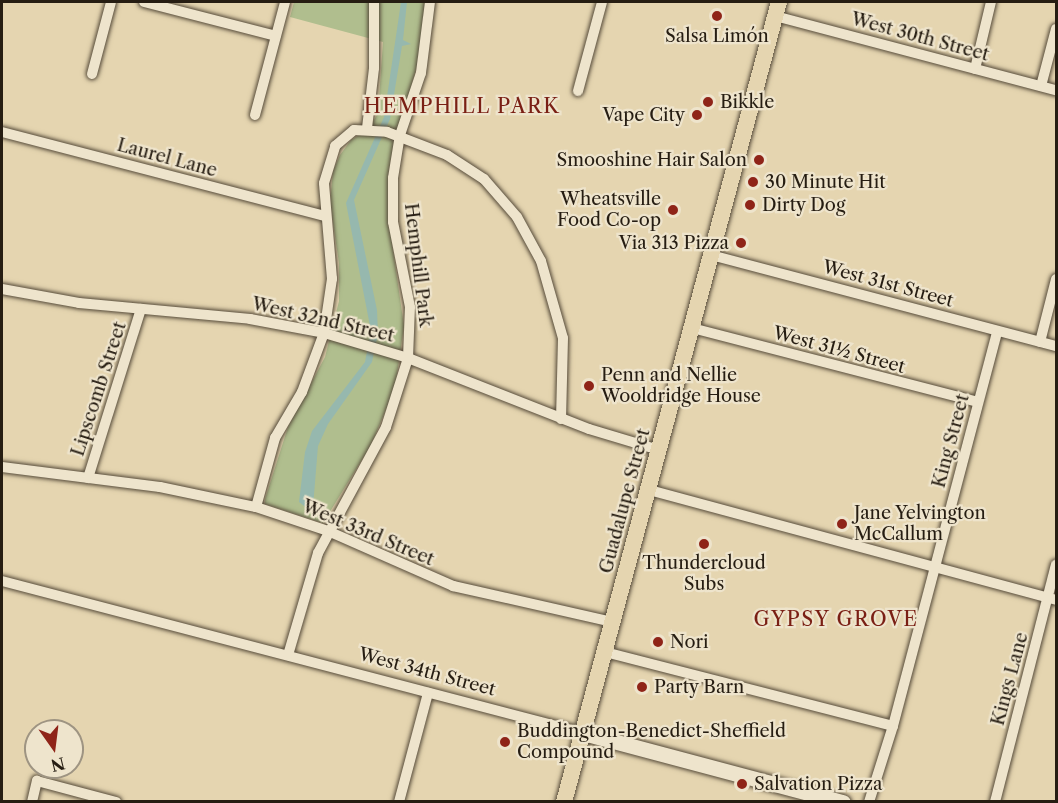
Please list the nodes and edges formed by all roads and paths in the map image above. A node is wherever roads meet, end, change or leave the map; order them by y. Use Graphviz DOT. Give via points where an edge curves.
graph roads {
  1 [pos="111,2"];
  2 [pos="144,2"];
  3 [pos="285,2"];
  4 [pos="374,2"];
  5 [pos="430,2"];
  6 [pos="602,2"];
  7 [pos="991,2"];
  8 [pos="777,9"];
  9 [pos="1056,29"];
  10 [pos="276,36"];
  11 [pos="975,69"];
  12 [pos="92,74"];
  13 [pos="1041,86"];
  14 [pos="1056,90"];
  15 [pos="578,91"];
  16 [pos="255,115"];
  17 [pos="377,130"];
  18 [pos="2,132"];
  19 [pos="400,135"];
  20 [pos="324,216"];
  21 [pos="711,255"];
  22 [pos="1056,279"];
  23 [pos="2,289"];
  24 [pos="141,309"];
  25 [pos="692,328"];
  26 [pos="997,331"];
  27 [pos="324,333"];
  28 [pos="1040,342"];
  29 [pos="1056,346"];
  30 [pos="408,358"];
  31 [pos="978,402"];
  32 [pos="561,419"];
  33 [pos="659,450"];
  34 [pos="2,467"];
  35 [pos="88,478"];
  36 [pos="649,490"];
  37 [pos="256,507"];
  38 [pos="328,531"];
  39 [pos="1056,565"];
  40 [pos="936,566"];
  41 [pos="2,581"];
  42 [pos="1052,599"];
  43 [pos="613,622"];
  44 [pos="605,652"];
  45 [pos="288,655"];
  46 [pos="428,693"];
  47 [pos="893,726"];
  48 [pos="583,734"];
  49 [pos="32,801"];
  50 [pos="116,801"];
  51 [pos="399,801"];
  52 [pos="564,801"];
  53 [pos="843,801"];
  54 [pos="869,801"];
  55 [pos="995,801"];
  1 -- 12 [label="street"];
  2 -- 10 [label="street"];
  3 -- 10 [label="street"];
  4 -- 17 [label="street"];
  5 -- 19 [label="street, Hemphill Park" via="421,73"];
  6 -- 15 [label="street"];
  7 -- 11 [label="street"];
  8 -- 11 [label="street, West 30th Street"];
  8 -- 21 [label="main road, Guadalupe Street"];
  9 -- 13 [label="street"];
  10 -- 16 [label="street"];
  11 -- 13 [label="street, West 30th Street"];
  13 -- 14 [label="street, West 30th Street"];
  17 -- 19 [label="street"];
  17 -- 20 [label="street" via="349,132 335,146 325,177"];
  18 -- 20 [label="street, Laurel Lane"];
  19 -- 30 [label="street, Hemphill Park" via="394,158 393,222 410,308"];
  19 -- 32 [label="street" via="466,166 502,197 518,217 541,261 563,338"];
  20 -- 27 [label="street" via="332,279"];
  21 -- 25 [label="main road, Guadalupe Street"];
  21 -- 26 [label="street, West 31st Street"];
  22 -- 28 [label="street"];
  23 -- 24 [label="street, West 32nd Street"];
  24 -- 27 [label="street, West 32nd Street" via="250,319"];
  24 -- 35 [label="street, Lipscomb Street"];
  25 -- 31 [label="street, West 31½ Street"];
  25 -- 33 [label="main road, Guadalupe Street"];
  26 -- 28 [label="street, West 31st Street"];
  26 -- 31 [label="street, King Street"];
  27 -- 30 [label="street, West 32nd Street"];
  27 -- 37 [label="street" via="302,392 274,438"];
  28 -- 29 [label="street, West 31st Street"];
  30 -- 32 [label="street, West 32nd Street"];
  30 -- 38 [label="street, Hemphill Park" via="386,427"];
  31 -- 40 [label="street, King Street"];
  32 -- 33 [label="street, West 32nd Street"];
  33 -- 36 [label="main road, Guadalupe Street"];
  34 -- 35 [label="street, West 33rd Street"];
  35 -- 37 [label="street, West 33rd Street" via="196,493"];
  36 -- 40 [label="street"];
  36 -- 43 [label="main road, Guadalupe Street"];
  37 -- 38 [label="street, West 33rd Street"];
  38 -- 43 [label="street, West 33rd Street" via="453,586"];
  38 -- 45 [label="street, Hemphill Park" via="310,577"];
  39 -- 42 [label="street, Kings Lane"];
  40 -- 42 [label="street"];
  40 -- 47 [label="street, King Street"];
  41 -- 45 [label="street, West 34th Street"];
  42 -- 55 [label="street, Kings Lane"];
  43 -- 44 [label="main road, Guadalupe Street"];
  44 -- 47 [label="street"];
  44 -- 48 [label="main road, Guadalupe Street"];
  45 -- 46 [label="street, West 34th Street"];
  46 -- 48 [label="street, West 34th Street"];
  46 -- 51 [label="street"];
  47 -- 54 [label="street, King Street"];
  48 -- 52 [label="main road, Guadalupe Street"];
  48 -- 53 [label="street, West 34th Street"];
  49 -- 50 [label="street" via="37,781"];
}
